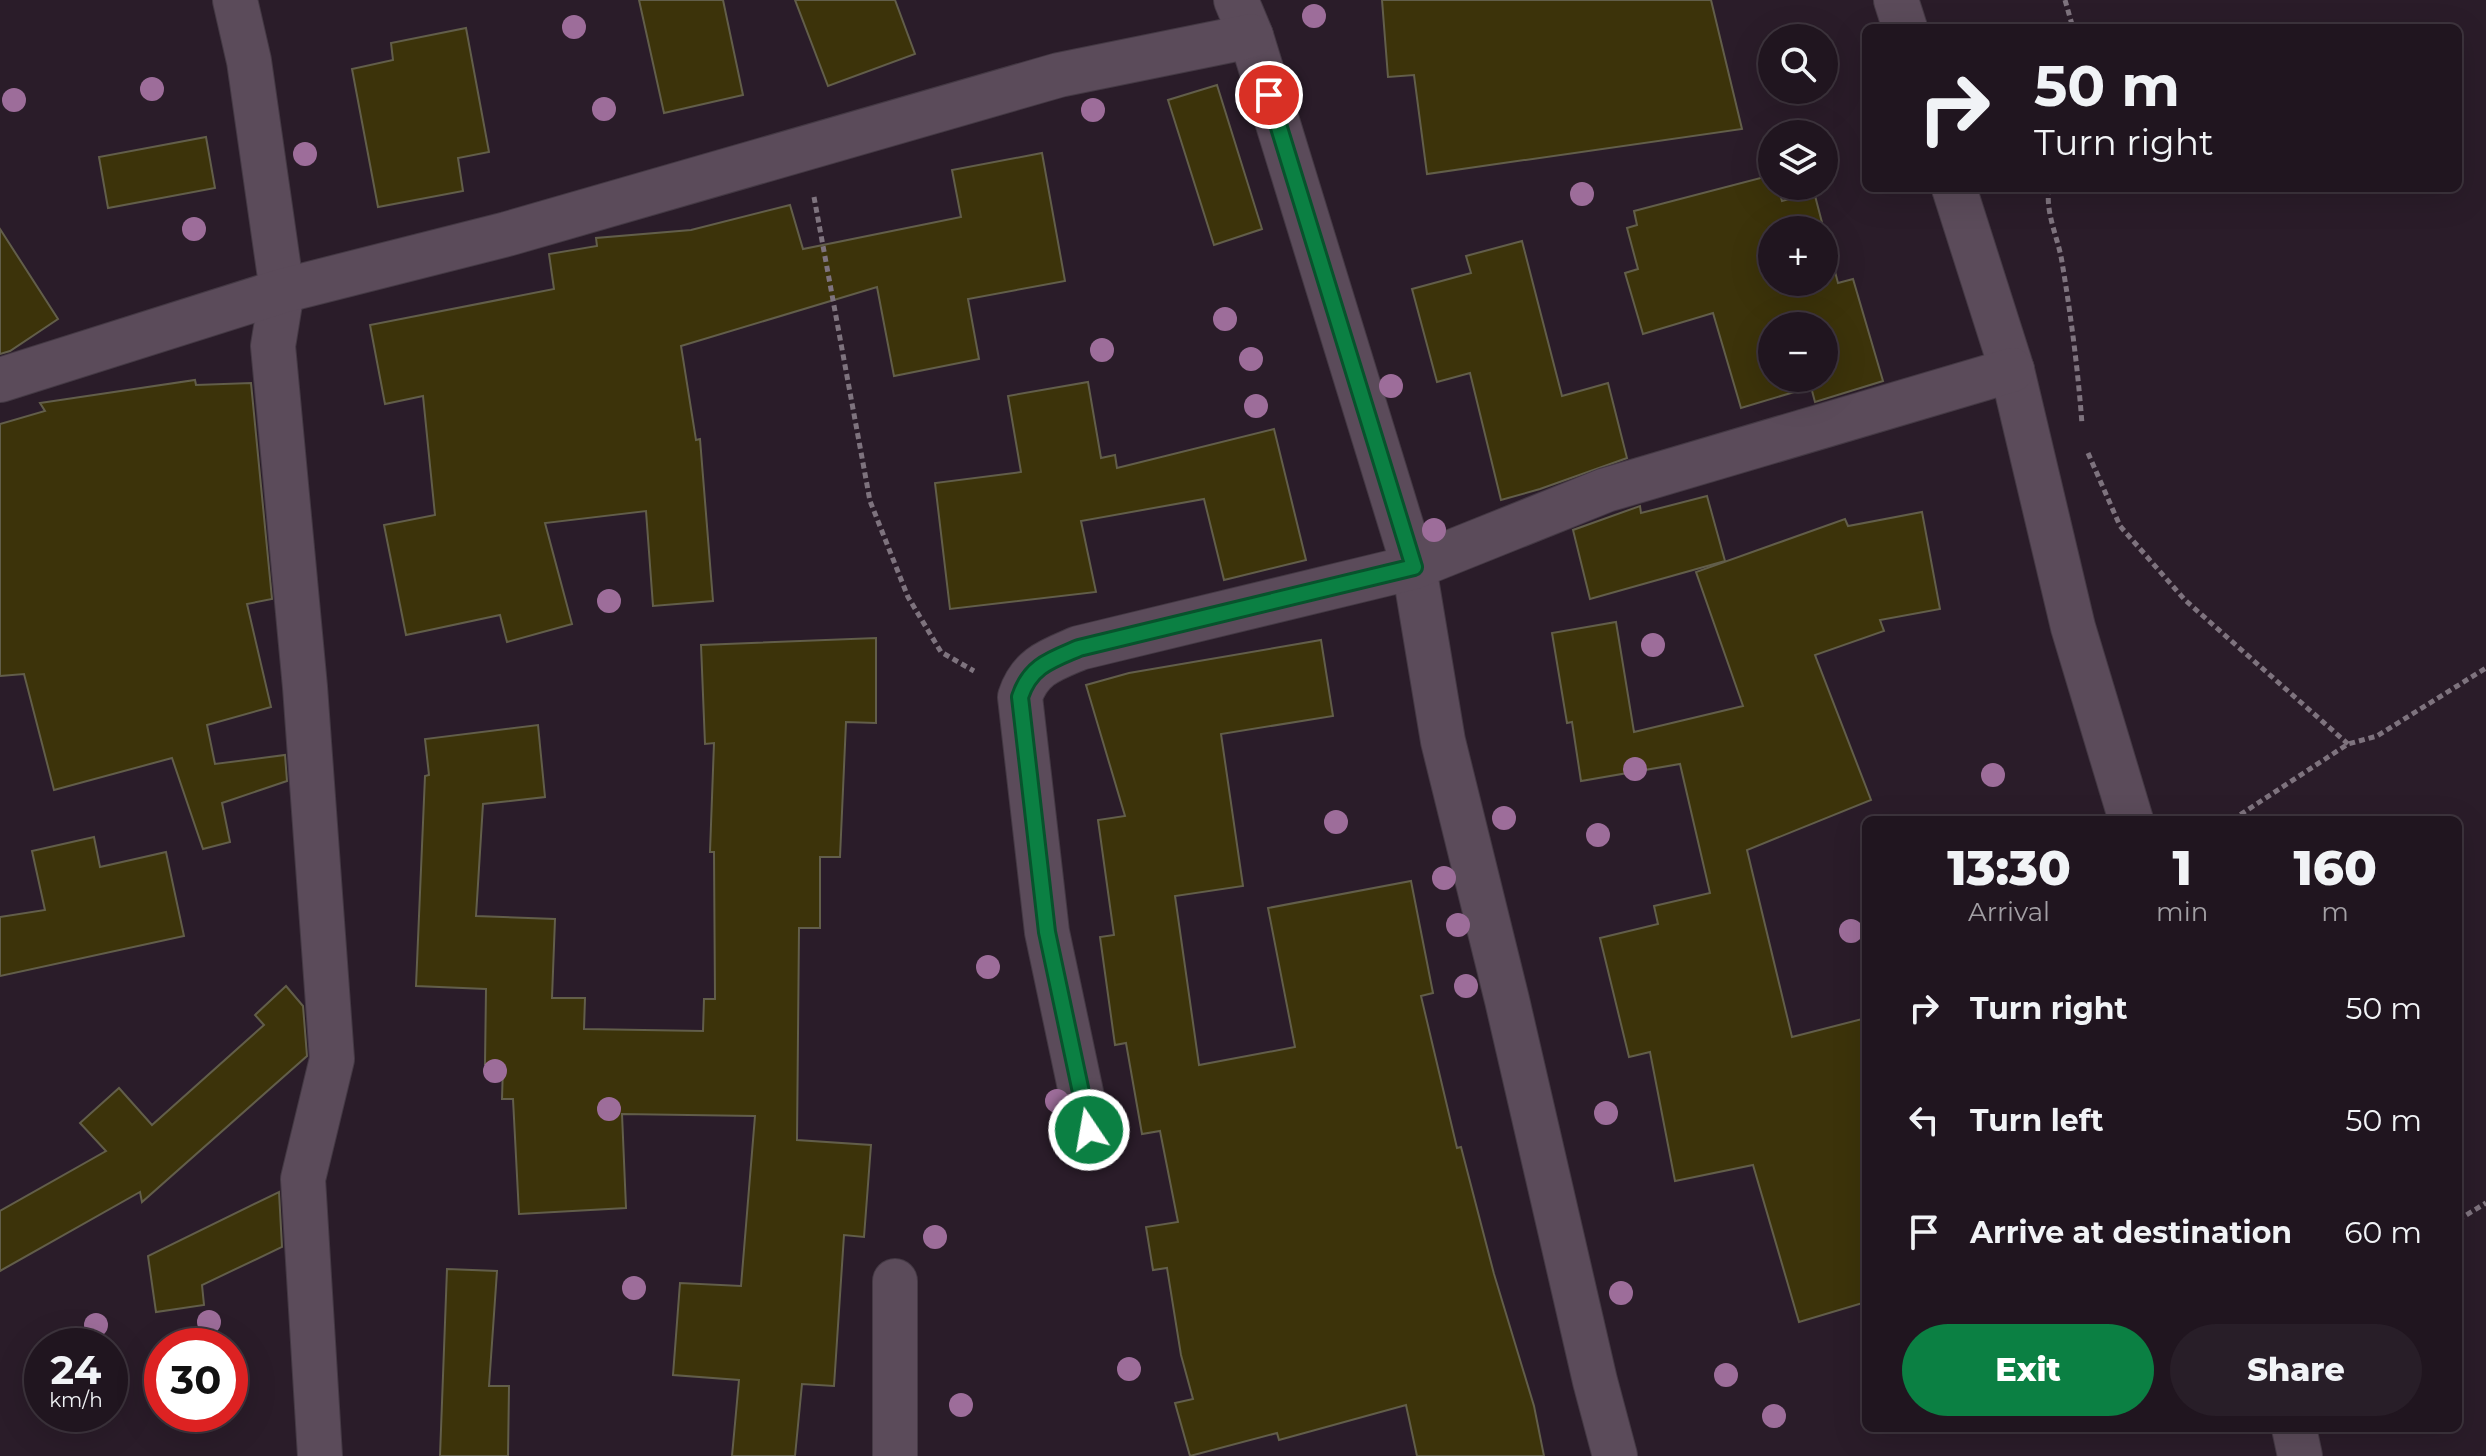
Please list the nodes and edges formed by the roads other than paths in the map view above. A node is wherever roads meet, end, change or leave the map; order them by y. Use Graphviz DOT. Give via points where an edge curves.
graph roads {
  1 [pos="235,0"];
  2 [pos="1896,0"];
  3 [pos="1243,18"];
  4 [pos="1904,24"];
  5 [pos="1955,192"];
  6 [pos="282,291"];
  7 [pos="2012,370"];
  8 [pos="0,380"];
  9 [pos="1414,567"];
  10 [pos="2130,816"];
  11 [pos="1089,1130"];
  12 [pos="895,1281"];
  13 [pos="2295,1432"];
  14 [pos="320,1456"];
  15 [pos="895,1456"];
  16 [pos="1615,1456"];
  17 [pos="2300,1456"];
  1 -- 6 [label="street" via="249,61"];
  2 -- 4 [label="street"];
  3 -- 6 [label="street" via="507,234"];
  3 -- 9 [label="street"];
  5 -- 7 [label="street"];
  6 -- 8 [label="street"];
  6 -- 14 [label="street" via="273,346 332,1059 303,1179"];
  7 -- 9 [label="street" via="1606,490"];
  7 -- 10 [label="street" via="2073,627"];
  9 -- 11 [label="street" via="1079,648 1046,662 1026,679 1020,697 1047,932"];
  9 -- 16 [label="street" via="1443,741"];
  12 -- 15 [label="street"];
  13 -- 17 [label="street"];
}
